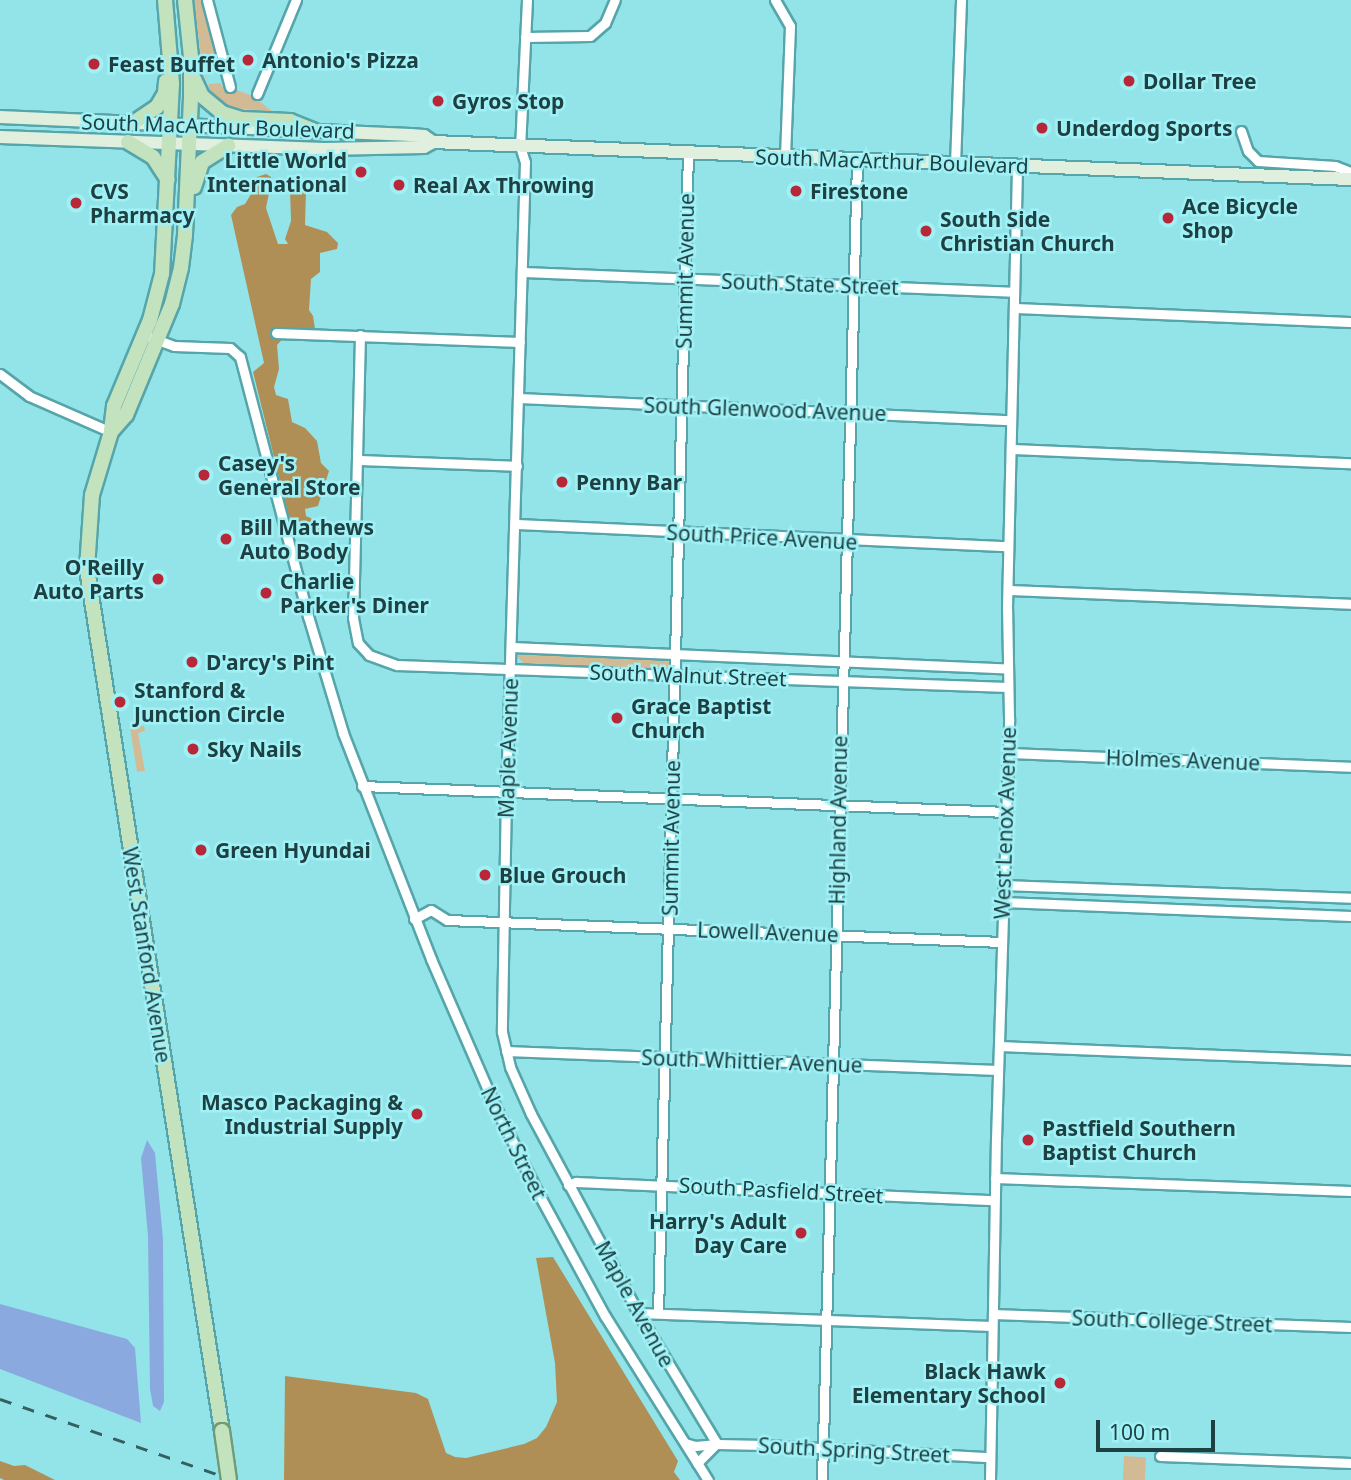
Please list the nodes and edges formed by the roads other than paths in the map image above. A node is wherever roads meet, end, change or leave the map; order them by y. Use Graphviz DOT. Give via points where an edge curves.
graph roads {
  1 [pos="163,0"];
  2 [pos="185,0"];
  3 [pos="207,0"];
  4 [pos="296,0"];
  5 [pos="527,0"];
  6 [pos="615,0"];
  7 [pos="775,0"];
  8 [pos="961,0"];
  9 [pos="525,37"];
  10 [pos="191,60"];
  11 [pos="230,87"];
  12 [pos="257,94"];
  13 [pos="0,117"];
  14 [pos="133,123"];
  15 [pos="171,124"];
  16 [pos="190,125"];
  17 [pos="315,131"];
  18 [pos="1241,131"];
  19 [pos="0,137"];
  20 [pos="128,142"];
  21 [pos="433,142"];
  22 [pos="170,144"];
  23 [pos="189,145"];
  24 [pos="228,146"];
  25 [pos="520,146"];
  26 [pos="688,153"];
  27 [pos="785,157"];
  28 [pos="857,159"];
  29 [pos="955,164"];
  30 [pos="1017,166"];
  31 [pos="1351,173"];
  32 [pos="1351,179"];
  33 [pos="168,181"];
  34 [pos="185,235"];
  35 [pos="522,272"];
  36 [pos="686,279"];
  37 [pos="851,286"];
  38 [pos="1014,292"];
  39 [pos="1014,308"];
  40 [pos="1351,322"];
  41 [pos="276,332"];
  42 [pos="360,335"];
  43 [pos="151,338"];
  44 [pos="520,341"];
  45 [pos="0,374"];
  46 [pos="518,398"];
  47 [pos="682,406"];
  48 [pos="848,414"];
  49 [pos="1012,420"];
  50 [pos="111,432"];
  51 [pos="1011,449"];
  52 [pos="357,460"];
  53 [pos="1351,463"];
  54 [pos="517,466"];
  55 [pos="516,524"];
  56 [pos="680,533"];
  57 [pos="845,540"];
  58 [pos="1008,546"];
  59 [pos="1008,590"];
  60 [pos="1351,604"];
  61 [pos="512,648"];
  62 [pos="676,656"];
  63 [pos="842,663"];
  64 [pos="511,669"];
  65 [pos="1007,669"];
  66 [pos="675,675"];
  67 [pos="842,680"];
  68 [pos="1008,687"];
  69 [pos="1012,753"];
  70 [pos="1351,767"];
  71 [pos="362,786"];
  72 [pos="506,793"];
  73 [pos="672,800"];
  74 [pos="839,806"];
  75 [pos="1006,812"];
  76 [pos="1003,885"];
  77 [pos="1245,893"];
  78 [pos="1351,898"];
  79 [pos="1003,902"];
  80 [pos="1244,912"];
  81 [pos="1351,916"];
  82 [pos="414,919"];
  83 [pos="503,922"];
  84 [pos="669,928"];
  85 [pos="835,934"];
  86 [pos="1002,942"];
  87 [pos="999,1046"];
  88 [pos="506,1051"];
  89 [pos="665,1057"];
  90 [pos="1351,1060"];
  91 [pos="831,1064"];
  92 [pos="998,1070"];
  93 [pos="995,1178"];
  94 [pos="568,1185"];
  95 [pos="662,1185"];
  96 [pos="1351,1191"];
  97 [pos="829,1192"];
  98 [pos="995,1200"];
  99 [pos="638,1313"];
  100 [pos="657,1313"];
  101 [pos="993,1314"];
  102 [pos="826,1319"];
  103 [pos="992,1326"];
  104 [pos="1351,1327"];
  105 [pos="685,1443"];
  106 [pos="717,1444"];
  107 [pos="823,1449"];
  108 [pos="1160,1456"];
  109 [pos="990,1457"];
  110 [pos="697,1462"];
  111 [pos="1351,1464"];
  112 [pos="229,1480"];
  113 [pos="708,1480"];
  114 [pos="822,1480"];
  115 [pos="990,1480"];
  1 -- 14 [label="main road" via="159,8 165,93 157,107"];
  1 -- 15 [label="main road, West Stanford Avenue" via="171,59"];
  2 -- 10 [label="main road"];
  3 -- 11 [label="street"];
  4 -- 12 [label="street"];
  5 -- 9 [label="street, Maple Avenue"];
  6 -- 9 [label="street" via="605,23 590,36"];
  7 -- 27 [label="street" via="790,26"];
  8 -- 29 [label="street"];
  9 -- 25 [label="street, Maple Avenue"];
  10 -- 16 [label="main road, West Stanford Avenue"];
  10 -- 17 [label="main road" via="202,96 222,113 242,119 290,121"];
  13 -- 14 [label="main road, South MacArthur Boulevard"];
  14 -- 15 [label="main road, South MacArthur Boulevard"];
  15 -- 16 [label="main road, South MacArthur Boulevard"];
  15 -- 22 [label="main road, West Stanford Avenue"];
  16 -- 17 [label="main road, South MacArthur Boulevard"];
  16 -- 23 [label="main road, West Stanford Avenue"];
  17 -- 21 [label="main road, South MacArthur Boulevard" via="424,136"];
  18 -- 31 [label="street" via="1248,151 1258,161 1335,166"];
  19 -- 20 [label="main road, South MacArthur Boulevard"];
  20 -- 22 [label="main road, South MacArthur Boulevard"];
  20 -- 33 [label="main road" via="153,157"];
  21 -- 24 [label="main road, South MacArthur Boulevard" via="424,147 324,149"];
  21 -- 25 [label="main road, South MacArthur Boulevard"];
  22 -- 23 [label="main road, South MacArthur Boulevard"];
  22 -- 33 [label="main road, West Stanford Avenue"];
  23 -- 24 [label="main road, South MacArthur Boulevard"];
  23 -- 34 [label="main road, West Stanford Avenue"];
  24 -- 34 [label="main road" via="207,158 196,173 192,225"];
  25 -- 26 [label="main road, South MacArthur Boulevard"];
  25 -- 35 [label="street, Maple Avenue" via="525,162"];
  26 -- 27 [label="main road, South MacArthur Boulevard"];
  26 -- 36 [label="street, Summit Avenue"];
  27 -- 28 [label="main road, South MacArthur Boulevard"];
  28 -- 29 [label="main road, South MacArthur Boulevard"];
  28 -- 37 [label="street, Highland Avenue"];
  29 -- 30 [label="main road, South MacArthur Boulevard"];
  30 -- 32 [label="main road, South MacArthur Boulevard"];
  30 -- 38 [label="street, West Lenox Avenue"];
  33 -- 43 [label="main road, West Stanford Avenue" via="162,274"];
  34 -- 43 [label="main road, West Stanford Avenue" via="174,294"];
  35 -- 36 [label="street, South State Street"];
  35 -- 44 [label="street, Maple Avenue"];
  36 -- 37 [label="street, South State Street"];
  36 -- 47 [label="street, Summit Avenue"];
  37 -- 38 [label="street, South State Street"];
  37 -- 48 [label="street, Highland Avenue"];
  38 -- 39 [label="street, West Lenox Avenue"];
  39 -- 40 [label="street"];
  39 -- 49 [label="street, West Lenox Avenue"];
  41 -- 42 [label="street"];
  42 -- 44 [label="street"];
  42 -- 52 [label="street"];
  43 -- 50 [label="main road, West Stanford Avenue" via="126,415"];
  43 -- 71 [label="street, North Street" via="183,347 230,348 240,357 321,662"];
  44 -- 46 [label="street, Maple Avenue"];
  45 -- 50 [label="street" via="29,396"];
  46 -- 47 [label="street, South Glenwood Avenue"];
  46 -- 54 [label="street, Maple Avenue"];
  47 -- 48 [label="street, South Glenwood Avenue"];
  47 -- 56 [label="street, Summit Avenue"];
  48 -- 49 [label="street, South Glenwood Avenue"];
  48 -- 57 [label="street, Highland Avenue"];
  49 -- 51 [label="street, West Lenox Avenue"];
  50 -- 112 [label="main road, West Stanford Avenue, bridge" via="92,495 88,582"];
  51 -- 53 [label="street"];
  51 -- 58 [label="street, West Lenox Avenue"];
  52 -- 54 [label="street"];
  52 -- 64 [label="street, South Walnut Street" via="353,618 358,643 369,655 397,665"];
  54 -- 55 [label="street, Maple Avenue"];
  55 -- 56 [label="street, South Price Avenue"];
  55 -- 61 [label="street, Maple Avenue"];
  56 -- 57 [label="street, South Price Avenue"];
  56 -- 62 [label="street, Summit Avenue"];
  57 -- 58 [label="street, South Price Avenue"];
  57 -- 63 [label="street, Highland Avenue"];
  58 -- 59 [label="street, West Lenox Avenue"];
  59 -- 60 [label="street"];
  59 -- 65 [label="street, West Lenox Avenue"];
  61 -- 62 [label="street, South Walnut Street"];
  61 -- 64 [label="street, Maple Avenue"];
  62 -- 63 [label="street, South Walnut Street"];
  62 -- 66 [label="street, Summit Avenue"];
  63 -- 65 [label="street, South Walnut Street"];
  63 -- 67 [label="street, Highland Avenue"];
  64 -- 66 [label="street, South Walnut Street"];
  64 -- 72 [label="street, Maple Avenue"];
  65 -- 68 [label="street, West Lenox Avenue"];
  66 -- 67 [label="street, South Walnut Street"];
  66 -- 73 [label="street, Summit Avenue"];
  67 -- 68 [label="street, South Walnut Street"];
  67 -- 74 [label="street, Highland Avenue"];
  68 -- 69 [label="street, West Lenox Avenue"];
  69 -- 70 [label="street, Holmes Avenue"];
  69 -- 75 [label="street, West Lenox Avenue"];
  71 -- 72 [label="street"];
  71 -- 82 [label="street, North Street"];
  72 -- 73 [label="street"];
  72 -- 83 [label="street, Maple Avenue"];
  73 -- 74 [label="street"];
  73 -- 84 [label="street, Summit Avenue"];
  74 -- 75 [label="street"];
  74 -- 85 [label="street, Highland Avenue"];
  75 -- 76 [label="street, West Lenox Avenue"];
  76 -- 77 [label="street"];
  76 -- 79 [label="street, West Lenox Avenue"];
  77 -- 78 [label="street"];
  77 -- 80 [label="street"];
  79 -- 80 [label="street"];
  79 -- 86 [label="street, West Lenox Avenue"];
  80 -- 81 [label="street"];
  82 -- 83 [label="street, Lowell Avenue" via="431,910 447,919"];
  82 -- 105 [label="street, North Street" via="520,1160 605,1316"];
  83 -- 84 [label="street, Lowell Avenue"];
  83 -- 88 [label="street, Maple Avenue"];
  84 -- 85 [label="street, Lowell Avenue"];
  84 -- 89 [label="street, Summit Avenue"];
  85 -- 86 [label="street, Lowell Avenue"];
  85 -- 91 [label="street, Highland Avenue"];
  86 -- 87 [label="street, West Lenox Avenue"];
  87 -- 90 [label="street"];
  87 -- 92 [label="street, West Lenox Avenue"];
  88 -- 89 [label="street, South Whittier Avenue"];
  88 -- 94 [label="street, Maple Avenue" via="531,1114"];
  89 -- 91 [label="street, South Whittier Avenue"];
  89 -- 95 [label="street, Summit Avenue"];
  91 -- 92 [label="street, South Whittier Avenue"];
  91 -- 97 [label="street, Highland Avenue"];
  92 -- 93 [label="street, West Lenox Avenue"];
  93 -- 96 [label="street"];
  93 -- 98 [label="street, West Lenox Avenue"];
  94 -- 95 [label="street, South Pasfield Street"];
  94 -- 99 [label="street, Maple Avenue"];
  95 -- 97 [label="street, South Pasfield Street"];
  95 -- 100 [label="street, Summit Avenue"];
  97 -- 98 [label="street, South Pasfield Street"];
  97 -- 102 [label="street, Highland Avenue"];
  98 -- 101 [label="street, West Lenox Avenue"];
  99 -- 100 [label="street"];
  99 -- 106 [label="street, Maple Avenue"];
  100 -- 102 [label="street"];
  101 -- 103 [label="street, West Lenox Avenue"];
  101 -- 104 [label="street, South College Street"];
  102 -- 103 [label="street"];
  102 -- 107 [label="street, Highland Avenue"];
  103 -- 109 [label="street, West Lenox Avenue"];
  105 -- 106 [label="street, South Spring Street" via="699,1447"];
  105 -- 110 [label="street, North Street"];
  106 -- 107 [label="street, South Spring Street"];
  106 -- 110 [label="street"];
  107 -- 109 [label="street, South Spring Street"];
  107 -- 114 [label="street, Highland Avenue"];
  108 -- 111 [label="street"];
  109 -- 115 [label="street, West Lenox Avenue"];
  110 -- 113 [label="street, North Street"];
}
